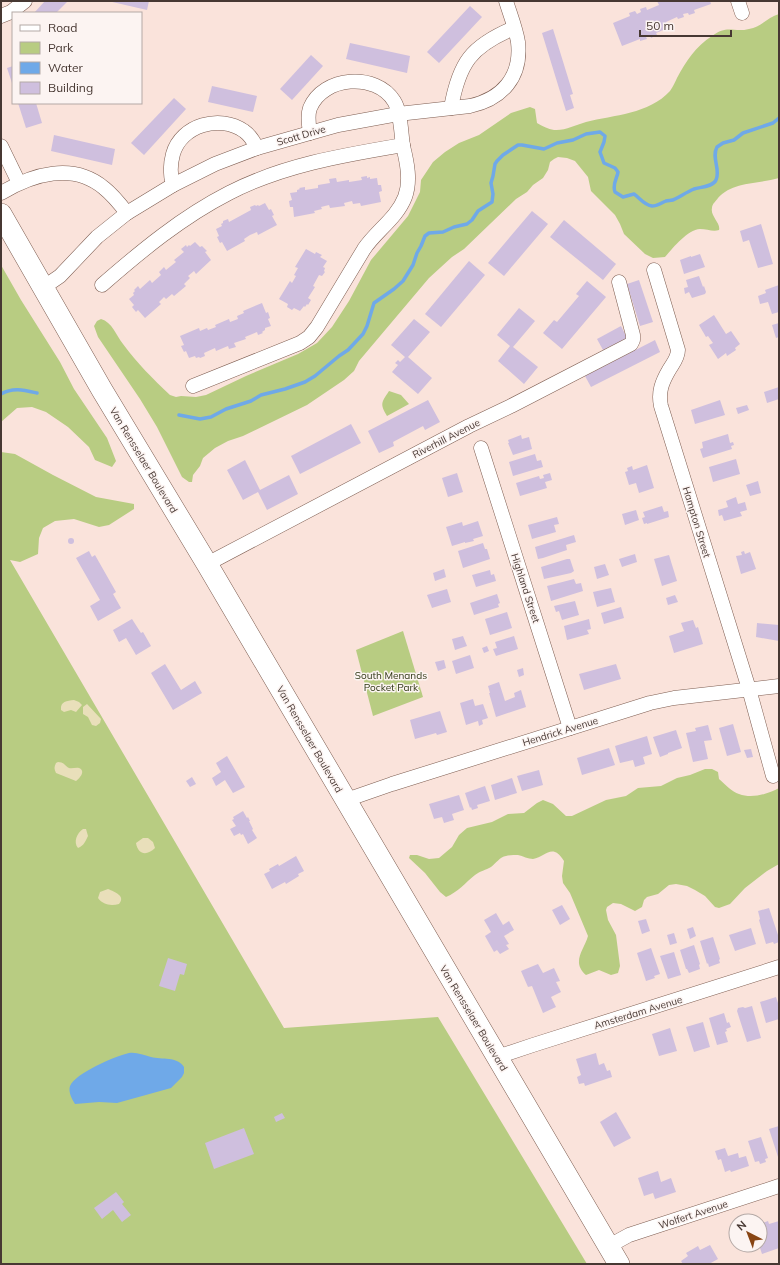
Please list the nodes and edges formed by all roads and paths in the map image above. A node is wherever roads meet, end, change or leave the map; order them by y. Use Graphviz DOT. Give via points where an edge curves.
graph roads {
  1 [pos="25,1"];
  2 [pos="506,1"];
  3 [pos="1,16"];
  4 [pos="514,28"];
  5 [pos="451,108"];
  6 [pos="398,114"];
  7 [pos="310,132"];
  8 [pos="1,146"];
  9 [pos="404,146"];
  10 [pos="257,148"];
  11 [pos="19,183"];
  12 [pos="173,185"];
  13 [pos="1,193"];
  14 [pos="127,213"];
  15 [pos="1,214"];
  16 [pos="654,270"];
  17 [pos="619,282"];
  18 [pos="102,285"];
  19 [pos="44,287"];
  20 [pos="193,386"];
  21 [pos="481,448"];
  22 [pos="206,564"];
  23 [pos="779,686"];
  24 [pos="749,689"];
  25 [pos="570,728"];
  26 [pos="773,776"];
  27 [pos="346,800"];
  28 [pos="779,967"];
  29 [pos="497,1057"];
  30 [pos="779,1186"];
  31 [pos="609,1246"];
  32 [pos="619,1264"];
  1 -- 3 [label="street"];
  2 -- 4 [label="street, Scott Drive"];
  4 -- 5 [label="street" via="497,35 470,56 457,80"];
  4 -- 5 [label="street, Scott Drive" via="518,41 518,59 509,83 498,95 485,102"];
  5 -- 6 [label="street, Scott Drive"];
  6 -- 7 [label="street, Scott Drive"];
  6 -- 7 [label="street" via="393,99 378,86 368,82 339,84 326,90 313,102 309,116"];
  6 -- 9 [label="street"];
  7 -- 10 [label="street, Scott Drive"];
  8 -- 11 [label="street"];
  9 -- 18 [label="street" via="358,152 307,164 241,187 212,202 153,242"];
  9 -- 20 [label="street" via="408,175 403,201 364,249 313,333 300,343"];
  10 -- 12 [label="street, Scott Drive"];
  10 -- 12 [label="street" via="248,134 236,126 218,123 198,127 181,140 173,154 170,175"];
  11 -- 13 [label="street"];
  11 -- 14 [label="street" via="52,173 78,174 104,188"];
  12 -- 14 [label="street, Scott Drive"];
  14 -- 19 [label="street, Scott Drive" via="97,237 60,276"];
  15 -- 19 [label="main road, Van Rensselaer Boulevard"];
  16 -- 24 [label="street, Hampton Street" via="678,350 677,357 662,382 661,406"];
  17 -- 22 [label="street, Riverhill Avenue" via="633,335 631,344"];
  19 -- 22 [label="main road, Van Rensselaer Boulevard"];
  21 -- 25 [label="street, Highland Street"];
  22 -- 27 [label="main road, Van Rensselaer Boulevard"];
  23 -- 24 [label="street, Hendrick Avenue"];
  24 -- 25 [label="street, Hendrick Avenue" via="661,701"];
  24 -- 26 [label="street, Hampton Street"];
  25 -- 27 [label="street, Hendrick Avenue"];
  27 -- 29 [label="main road, Van Rensselaer Boulevard"];
  28 -- 29 [label="street, Amsterdam Avenue"];
  29 -- 31 [label="main road, Van Rensselaer Boulevard"];
  30 -- 31 [label="street, Wolfert Avenue" via="629,1235"];
  31 -- 32 [label="main road, Van Rensselaer Boulevard"];
}
